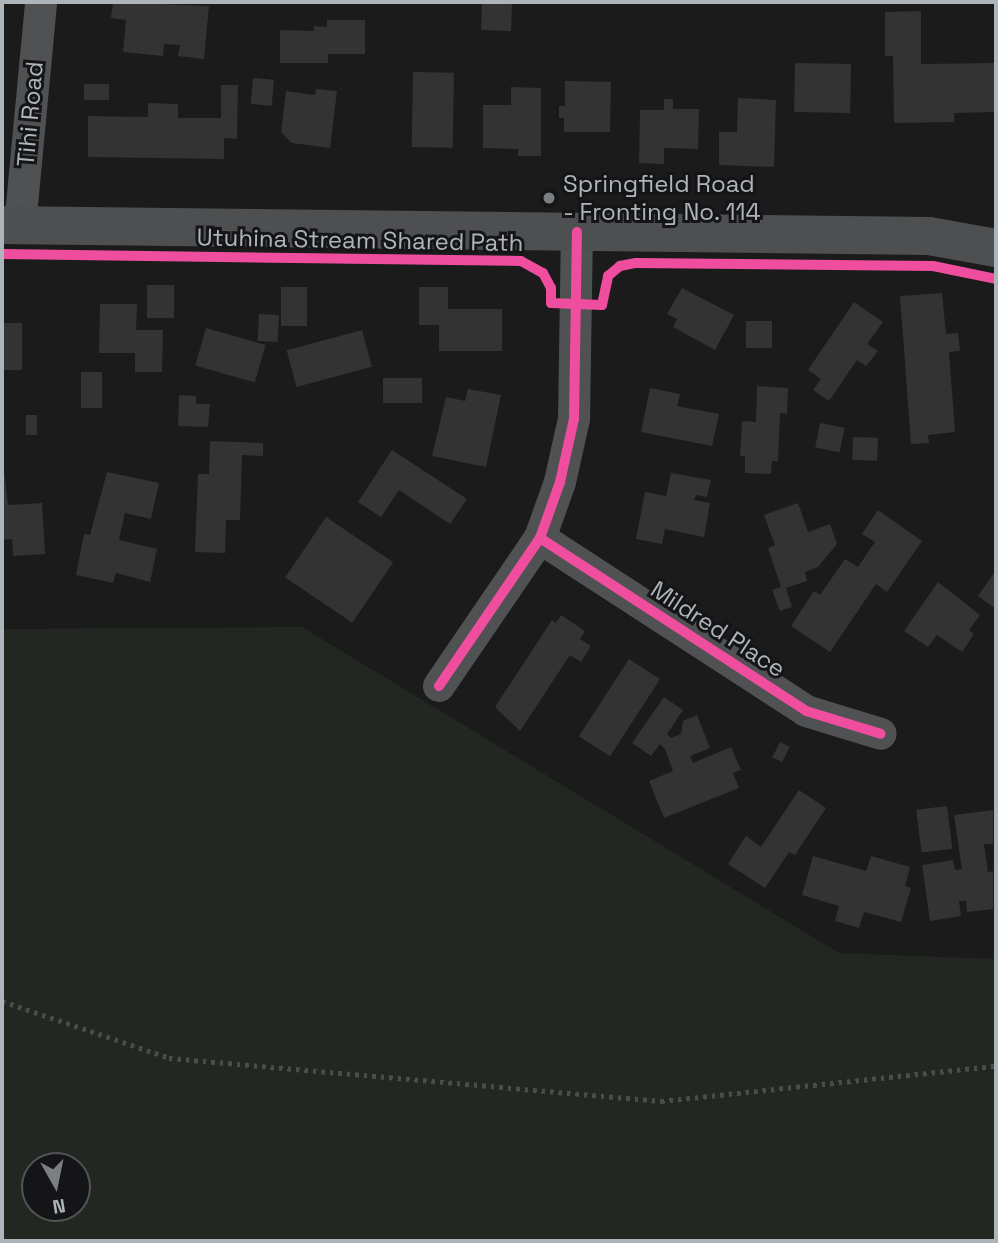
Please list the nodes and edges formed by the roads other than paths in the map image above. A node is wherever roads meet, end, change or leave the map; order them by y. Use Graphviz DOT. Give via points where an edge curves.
graph roads {
  1 [pos="41,2"];
  2 [pos="11,225"];
  3 [pos="577,232"];
  4 [pos="996,248"];
  5 [pos="540,538"];
  6 [pos="439,686"];
  7 [pos="881,734"];
  1 -- 2 [label="street, Tihi Road"];
  2 -- 3 [label="main road"];
  3 -- 4 [label="main road" via="929,236"];
  3 -- 5 [label="street" via="573,419 560,482"];
  5 -- 6 [label="street"];
  5 -- 7 [label="street, Mildred Place" via="806,711"];
}
